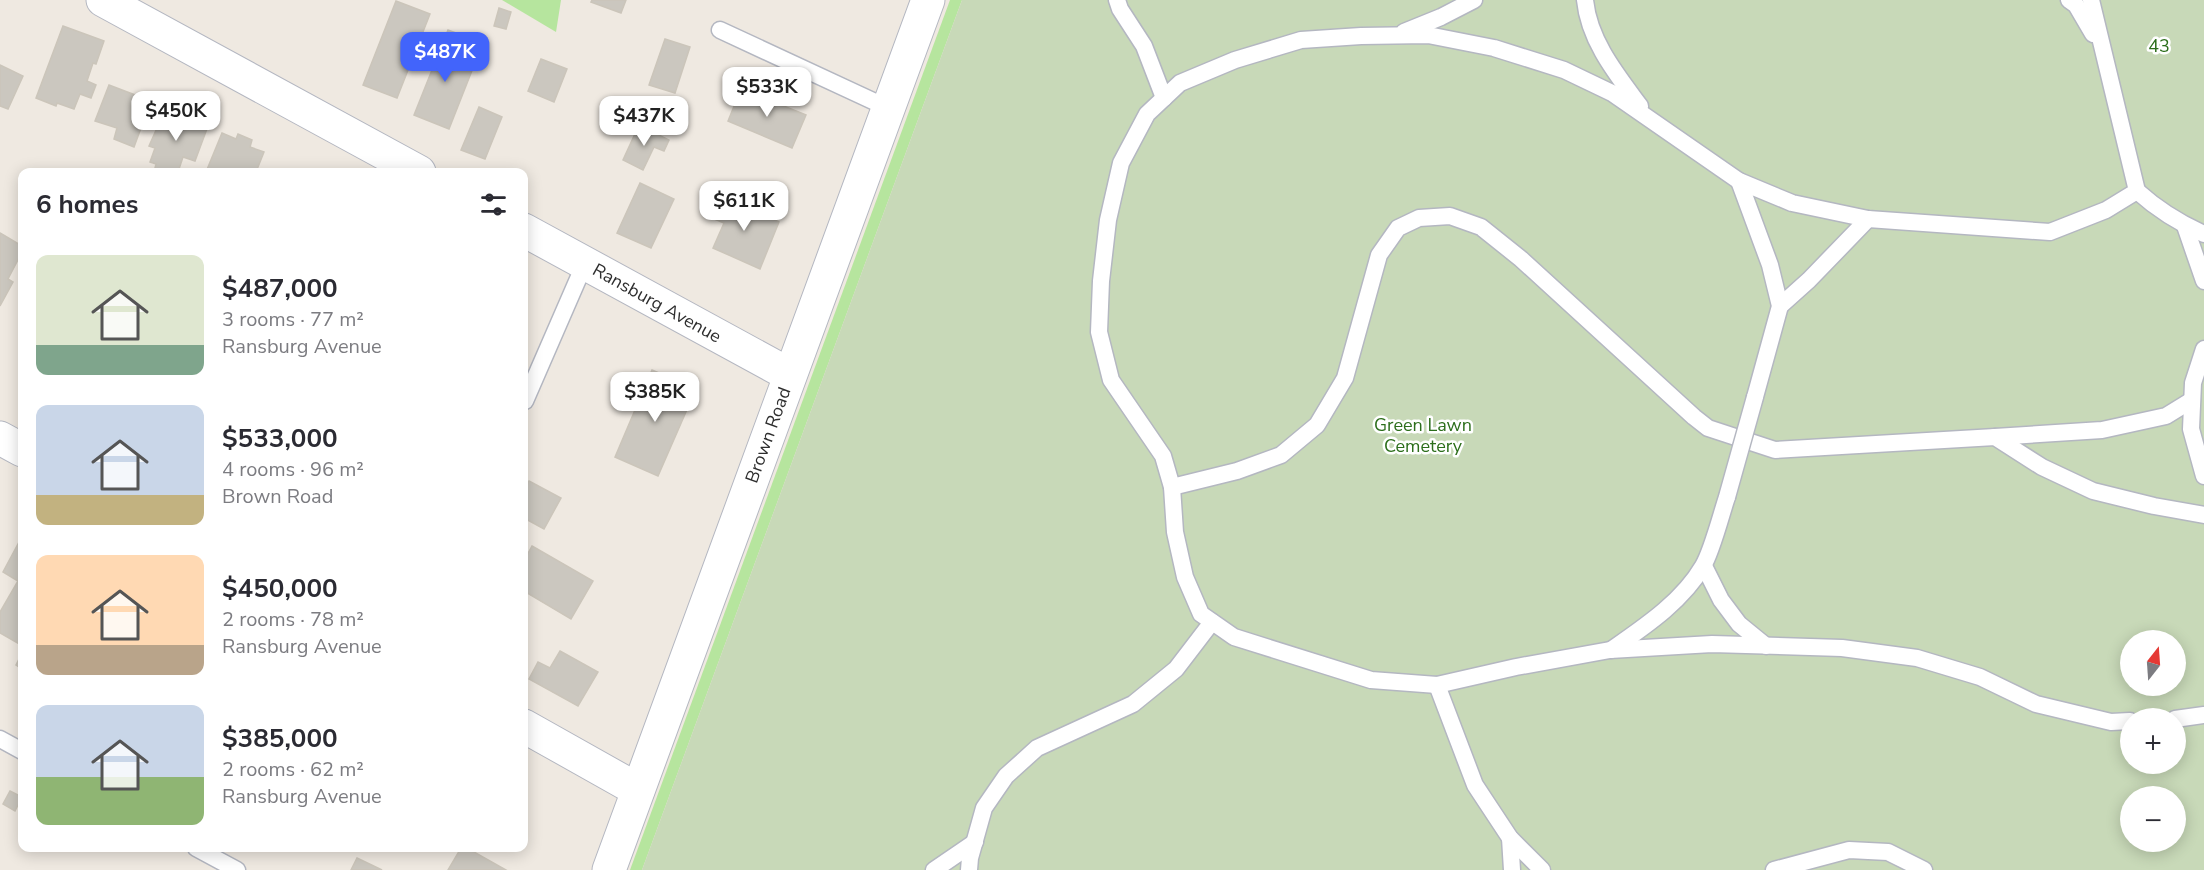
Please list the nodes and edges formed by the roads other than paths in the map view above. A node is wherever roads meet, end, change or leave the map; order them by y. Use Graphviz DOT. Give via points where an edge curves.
graph roads {
  1 [pos="103,0"];
  2 [pos="928,0"];
  3 [pos="1117,0"];
  4 [pos="1474,0"];
  5 [pos="1585,0"];
  6 [pos="2069,0"];
  7 [pos="2091,0"];
  8 [pos="720,30"];
  9 [pos="1395,36"];
  10 [pos="2102,50"];
  11 [pos="1164,98"];
  12 [pos="888,108"];
  13 [pos="1648,117"];
  14 [pos="412,168"];
  15 [pos="1739,181"];
  16 [pos="2137,190"];
  17 [pos="1868,219"];
  18 [pos="2185,226"];
  19 [pos="528,232"];
  20 [pos="2204,234"];
  21 [pos="585,263"];
  22 [pos="2204,281"];
  23 [pos="1780,306"];
  24 [pos="2204,349"];
  25 [pos="790,375"];
  26 [pos="528,394"];
  27 [pos="2192,400"];
  28 [pos="1995,437"];
  29 [pos="0,438"];
  30 [pos="18,448"];
  31 [pos="2204,476"];
  32 [pos="1172,487"];
  33 [pos="2204,515"];
  34 [pos="1704,566"];
  35 [pos="1212,622"];
  36 [pos="1766,646"];
  37 [pos="1610,650"];
  38 [pos="1437,685"];
  39 [pos="2204,715"];
  40 [pos="2186,718"];
  41 [pos="2120,722"];
  42 [pos="528,728"];
  43 [pos="0,739"];
  44 [pos="18,749"];
  45 [pos="638,790"];
  46 [pos="1510,838"];
  47 [pos="975,842"];
  48 [pos="203,852"];
  49 [pos="237,870"];
  50 [pos="609,870"];
  51 [pos="934,870"];
  52 [pos="969,870"];
  53 [pos="1512,870"];
  54 [pos="1542,870"];
  55 [pos="1774,870"];
  56 [pos="1923,870"];
  1 -- 14 [label="main road"];
  2 -- 12 [label="main road, Brown Road"];
  3 -- 11 [label="lane" via="1144,46"];
  4 -- 9 [label="lane"];
  5 -- 13 [label="lane" via="1594,36 1615,73"];
  6 -- 10 [label="lane" via="2076,5"];
  7 -- 10 [label="lane"];
  8 -- 12 [label="lane"];
  9 -- 11 [label="lane" via="1301,40 1235,60 1179,83"];
  9 -- 13 [label="lane" via="1428,35 1494,48 1564,70 1612,93"];
  10 -- 16 [label="lane"];
  11 -- 32 [label="lane" via="1147,114 1121,163 1108,220 1099,332 1110,380 1163,456"];
  12 -- 25 [label="main road, Brown Road"];
  13 -- 15 [label="lane"];
  15 -- 17 [label="lane" via="1792,203"];
  15 -- 23 [label="lane" via="1770,265"];
  16 -- 17 [label="lane" via="2106,210 2050,232"];
  16 -- 18 [label="lane"];
  17 -- 23 [label="lane"];
  18 -- 20 [label="lane"];
  18 -- 22 [label="lane"];
  19 -- 21 [label="main road, Ransburg Avenue"];
  21 -- 25 [label="main road, Ransburg Avenue"];
  21 -- 26 [label="lane"];
  23 -- 34 [label="lane, bridge"];
  24 -- 27 [label="lane"];
  25 -- 45 [label="main road, Brown Road"];
  27 -- 28 [label="lane" via="2166,416 2102,430"];
  27 -- 31 [label="lane" via="2192,429"];
  28 -- 32 [label="lane" via="1775,450 1708,428 1521,259 1481,227 1450,216 1419,218 1398,228 1379,255 1345,378 1317,425 1281,455"];
  28 -- 33 [label="lane" via="2042,467 2093,491"];
  29 -- 30 [label="main road"];
  32 -- 35 [label="lane" via="1175,532 1185,577 1201,614"];
  34 -- 36 [label="lane" via="1721,600 1739,624"];
  34 -- 37 [label="lane" via="1651,622"];
  35 -- 38 [label="lane" via="1234,637 1371,680"];
  35 -- 47 [label="lane" via="1176,669 1133,704 1037,748 1006,776 984,808"];
  36 -- 37 [label="lane" via="1712,644"];
  36 -- 41 [label="lane" via="1842,648 1917,658 1980,677 2036,704"];
  37 -- 38 [label="lane"];
  38 -- 46 [label="lane" via="1475,785"];
  39 -- 40 [label="lane"];
  42 -- 45 [label="main road"];
  43 -- 44 [label="lane"];
  45 -- 50 [label="main road, Brown Road"];
  46 -- 53 [label="lane"];
  46 -- 54 [label="lane"];
  47 -- 51 [label="lane"];
  47 -- 52 [label="lane"];
  48 -- 49 [label="lane"];
  55 -- 56 [label="lane" via="1849,850 1887,852"];
}
